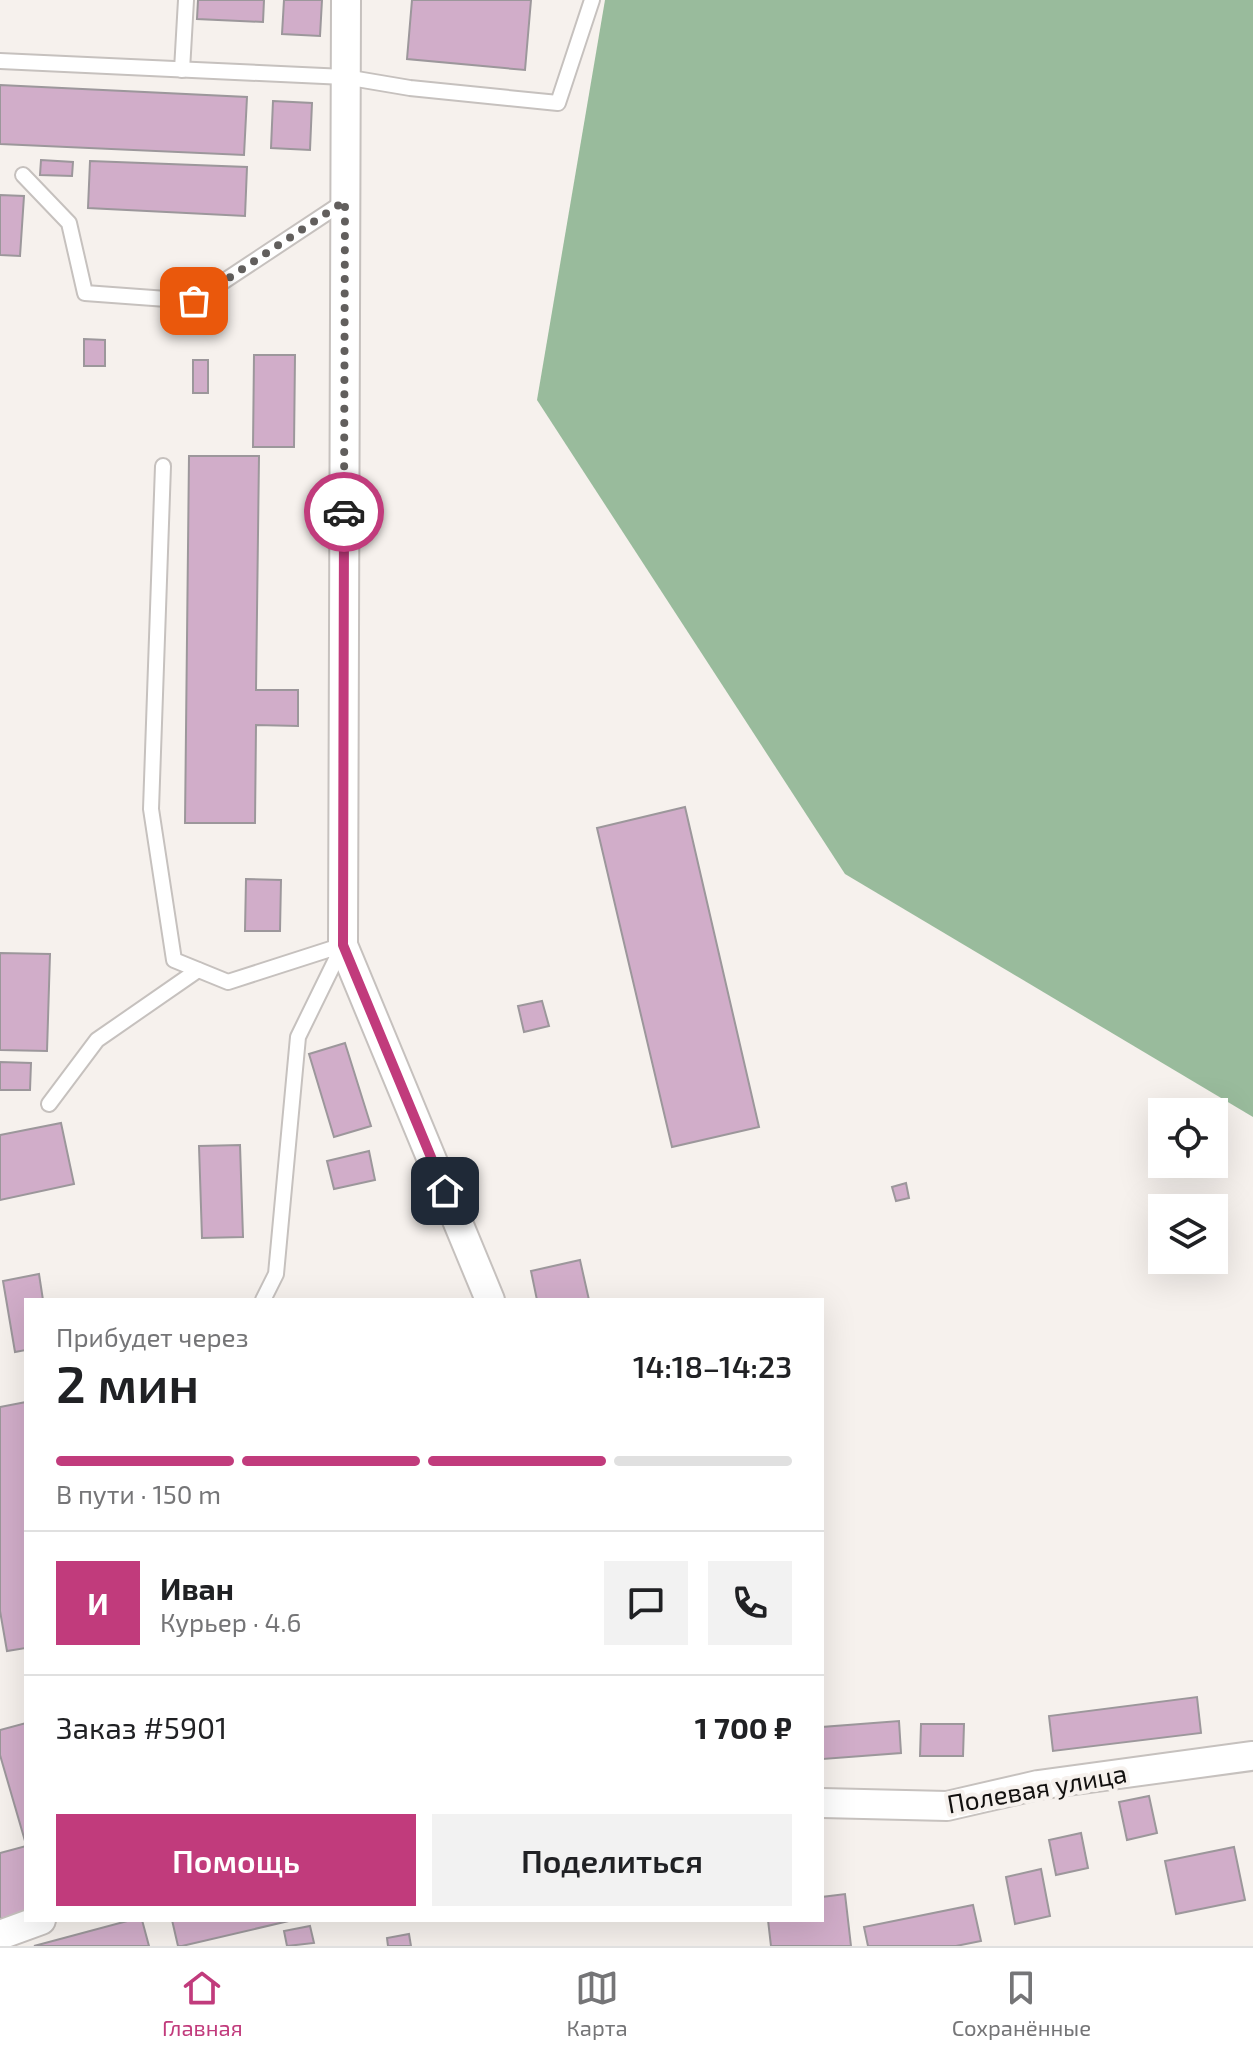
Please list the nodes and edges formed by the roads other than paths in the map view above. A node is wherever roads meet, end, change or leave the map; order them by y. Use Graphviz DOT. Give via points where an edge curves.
graph roads {
  1 [pos="186,0"];
  2 [pos="346,0"];
  3 [pos="592,0"];
  4 [pos="0,61"];
  5 [pos="182,70"];
  6 [pos="345,77"];
  7 [pos="23,175"];
  8 [pos="345,201"];
  9 [pos="163,466"];
  10 [pos="343,945"];
  11 [pos="198,970"];
  12 [pos="49,1104"];
  13 [pos="264,1298"];
  14 [pos="489,1298"];
  15 [pos="1251,1756"];
  16 [pos="824,1803"];
  17 [pos="36,1922"];
  18 [pos="0,1935"];
  1 -- 5 [label="lane"];
  2 -- 6 [label="street"];
  3 -- 6 [label="lane" via="558,103"];
  4 -- 5 [label="lane"];
  5 -- 6 [label="lane"];
  6 -- 8 [label="street"];
  7 -- 8 [label="lane" via="69,223 85,293 194,301"];
  8 -- 10 [label="street"];
  9 -- 11 [label="lane" via="151,809 174,960"];
  10 -- 11 [label="lane" via="228,982"];
  10 -- 13 [label="lane" via="298,1037 276,1274"];
  10 -- 14 [label="street"];
  11 -- 12 [label="lane" via="97,1040"];
  15 -- 16 [label="street, Полевая улица" via="1038,1785 947,1806"];
  17 -- 18 [label="street"];
}
